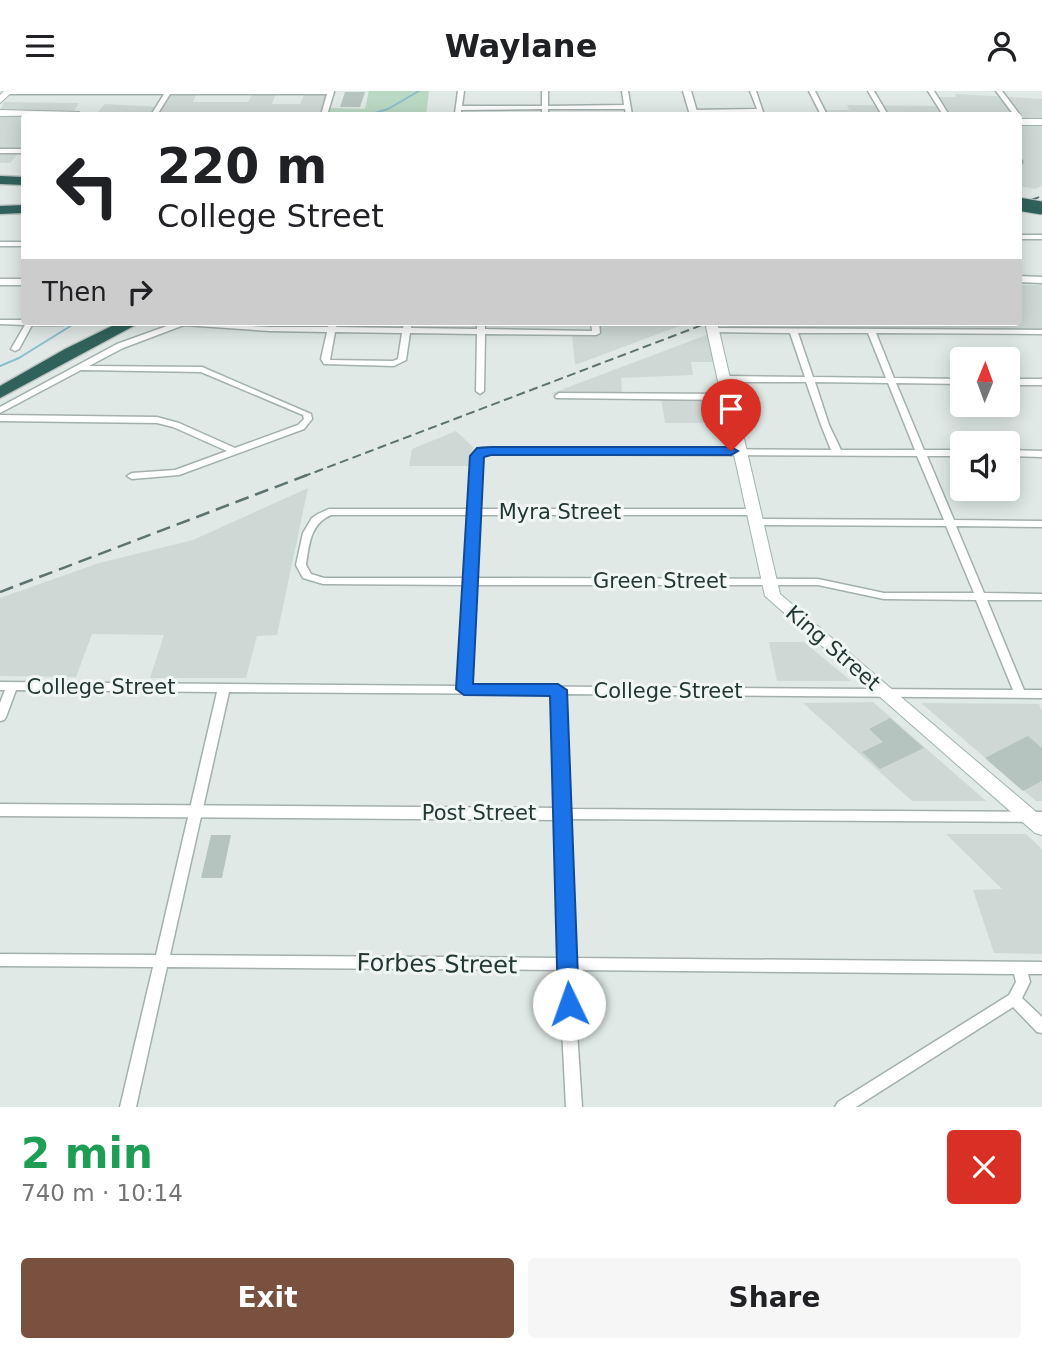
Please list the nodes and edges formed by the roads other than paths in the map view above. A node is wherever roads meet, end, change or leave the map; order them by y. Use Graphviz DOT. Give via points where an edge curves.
graph roads {
  1 [pos="461,91"];
  2 [pos="545,91"];
  3 [pos="625,91"];
  4 [pos="687,91"];
  5 [pos="752,91"];
  6 [pos="812,91"];
  7 [pos="871,91"];
  8 [pos="931,91"];
  9 [pos="999,91"];
  10 [pos="168,92"];
  11 [pos="331,92"];
  12 [pos="3,97"];
  13 [pos="628,107"];
  14 [pos="156,112"];
  15 [pos="325,112"];
  16 [pos="458,112"];
  17 [pos="545,112"];
  18 [pos="629,112"];
  19 [pos="692,112"];
  20 [pos="762,112"];
  21 [pos="822,112"];
  22 [pos="883,112"];
  23 [pos="944,112"];
  24 [pos="1014,112"];
  25 [pos="0,113"];
  26 [pos="21,114"];
  27 [pos="1022,119"];
  28 [pos="1042,122"];
  29 [pos="0,151"];
  30 [pos="21,151"];
  31 [pos="0,180"];
  32 [pos="21,180"];
  33 [pos="0,192"];
  34 [pos="21,192"];
  35 [pos="1022,196"];
  36 [pos="1042,198"];
  37 [pos="0,200"];
  38 [pos="21,200"];
  39 [pos="1022,205"];
  40 [pos="1042,208"];
  41 [pos="21,210"];
  42 [pos="0,211"];
  43 [pos="1022,237"];
  44 [pos="1042,237"];
  45 [pos="0,244"];
  46 [pos="21,244"];
  47 [pos="1022,279"];
  48 [pos="1042,280"];
  49 [pos="0,282"];
  50 [pos="21,282"];
  51 [pos="0,322"];
  52 [pos="21,322"];
  53 [pos="28,326"];
  54 [pos="109,326"];
  55 [pos="125,326"];
  56 [pos="175,326"];
  57 [pos="333,326"];
  58 [pos="407,326"];
  59 [pos="595,326"];
  60 [pos="712,326"];
  61 [pos="481,327"];
  62 [pos="793,331"];
  63 [pos="871,332"];
  64 [pos="1042,332"];
  65 [pos="15,348"];
  66 [pos="79,368"];
  67 [pos="724,379"];
  68 [pos="809,380"];
  69 [pos="891,380"];
  70 [pos="950,381"];
  71 [pos="1020,382"];
  72 [pos="1042,382"];
  73 [pos="0,384"];
  74 [pos="480,391"];
  75 [pos="0,393"];
  76 [pos="559,396"];
  77 [pos="728,397"];
  78 [pos="0,410"];
  79 [pos="0,418"];
  80 [pos="234,451"];
  81 [pos="740,451"];
  82 [pos="836,452"];
  83 [pos="920,453"];
  84 [pos="950,453"];
  85 [pos="1020,453"];
  86 [pos="1042,454"];
  87 [pos="132,476"];
  88 [pos="474,511"];
  89 [pos="755,517"];
  90 [pos="950,523"];
  91 [pos="1042,524"];
  92 [pos="304,548"];
  93 [pos="470,581"];
  94 [pos="768,582"];
  95 [pos="979,597"];
  96 [pos="1042,597"];
  97 [pos="6,687"];
  98 [pos="224,688"];
  99 [pos="464,689"];
  100 [pos="558,690"];
  101 [pos="885,693"];
  102 [pos="1020,694"];
  103 [pos="1042,694"];
  104 [pos="0,717"];
  105 [pos="0,810"];
  106 [pos="196,811"];
  107 [pos="561,814"];
  108 [pos="1038,820"];
  109 [pos="0,960"];
  110 [pos="161,961"];
  111 [pos="566,965"];
  112 [pos="1020,968"];
  113 [pos="1042,968"];
  114 [pos="1014,999"];
  115 [pos="1042,1027"];
  116 [pos="128,1107"];
  117 [pos="574,1107"];
  118 [pos="843,1107"];
  1 -- 16 [label="street"];
  2 -- 17 [label="street"];
  3 -- 13 [label="street"];
  4 -- 19 [label="street"];
  5 -- 20 [label="street"];
  6 -- 21 [label="street"];
  7 -- 22 [label="street"];
  8 -- 23 [label="street"];
  9 -- 24 [label="street"];
  10 -- 11 [label="street"];
  10 -- 12 [label="street"];
  10 -- 14 [label="street"];
  11 -- 15 [label="street"];
  13 -- 17 [label="street"];
  13 -- 18 [label="street"];
  16 -- 17 [label="street"];
  25 -- 26 [label="main road"];
  27 -- 28 [label="main road"];
  29 -- 30 [label="street"];
  31 -- 32 [label="highway"];
  33 -- 34 [label="highway"];
  35 -- 36 [label="highway"];
  37 -- 38 [label="highway"];
  39 -- 40 [label="highway, bridge"];
  41 -- 42 [label="highway"];
  43 -- 44 [label="street"];
  45 -- 46 [label="street"];
  47 -- 48 [label="street"];
  49 -- 50 [label="street"];
  51 -- 52 [label="street"];
  53 -- 65 [label="street"];
  54 -- 73 [label="highway"];
  55 -- 75 [label="highway"];
  56 -- 66 [label="street"];
  57 -- 58 [label="street"];
  57 -- 58 [label="street" via="325,359 331,363 394,364 402,360"];
  58 -- 61 [label="street"];
  59 -- 61 [label="street" via="596,333"];
  60 -- 62 [label="street"];
  60 -- 67 [label="main road, King Street"];
  61 -- 74 [label="street"];
  62 -- 63 [label="street"];
  62 -- 68 [label="street"];
  63 -- 64 [label="street"];
  63 -- 69 [label="street"];
  66 -- 78 [label="street"];
  66 -- 80 [label="street" via="202,370 302,409 308,419 301,427"];
  67 -- 68 [label="street"];
  67 -- 77 [label="main road, King Street"];
  68 -- 69 [label="street"];
  68 -- 82 [label="street"];
  69 -- 70 [label="street"];
  69 -- 83 [label="street"];
  71 -- 72 [label="street"];
  76 -- 77 [label="street"];
  77 -- 81 [label="main road, King Street"];
  79 -- 80 [label="street" via="157,420"];
  80 -- 87 [label="street" via="176,473"];
  81 -- 82 [label="street"];
  81 -- 88 [label="street" via="482,451 477,456"];
  81 -- 89 [label="main road, King Street"];
  82 -- 83 [label="street"];
  83 -- 84 [label="street"];
  83 -- 90 [label="street"];
  85 -- 86 [label="street"];
  88 -- 89 [label="street, Myra Street"];
  88 -- 92 [label="street, Myra Street" via="329,512 310,524"];
  88 -- 93 [label="street"];
  89 -- 90 [label="street, Myra Street"];
  89 -- 94 [label="main road, King Street"];
  90 -- 91 [label="street, Myra Street"];
  90 -- 95 [label="street"];
  92 -- 93 [label="street, Green Street" via="303,572 315,579"];
  93 -- 94 [label="street, Green Street"];
  93 -- 99 [label="street"];
  94 -- 95 [label="street, Green Street" via="818,582 884,596"];
  94 -- 101 [label="main road, King Street" via="773,596"];
  95 -- 96 [label="street, Green Street"];
  95 -- 102 [label="street"];
  97 -- 98 [label="street, College Street"];
  97 -- 104 [label="street"];
  98 -- 99 [label="street, College Street"];
  98 -- 106 [label="street"];
  99 -- 100 [label="street, College Street"];
  100 -- 101 [label="street, College Street"];
  100 -- 107 [label="street"];
  101 -- 102 [label="street, College Street"];
  101 -- 108 [label="main road, King Street"];
  102 -- 103 [label="street, College Street"];
  105 -- 106 [label="street, Post Street"];
  106 -- 107 [label="street, Post Street"];
  106 -- 110 [label="street"];
  107 -- 108 [label="street, Post Street"];
  107 -- 111 [label="street"];
  109 -- 110 [label="street, Forbes Street"];
  110 -- 111 [label="street, Forbes Street"];
  110 -- 116 [label="street"];
  111 -- 112 [label="street, Forbes Street"];
  111 -- 117 [label="street"];
  112 -- 113 [label="street, Forbes Street"];
  112 -- 114 [label="street" via="1023,982"];
  114 -- 115 [label="street"];
  114 -- 118 [label="street"];
}
